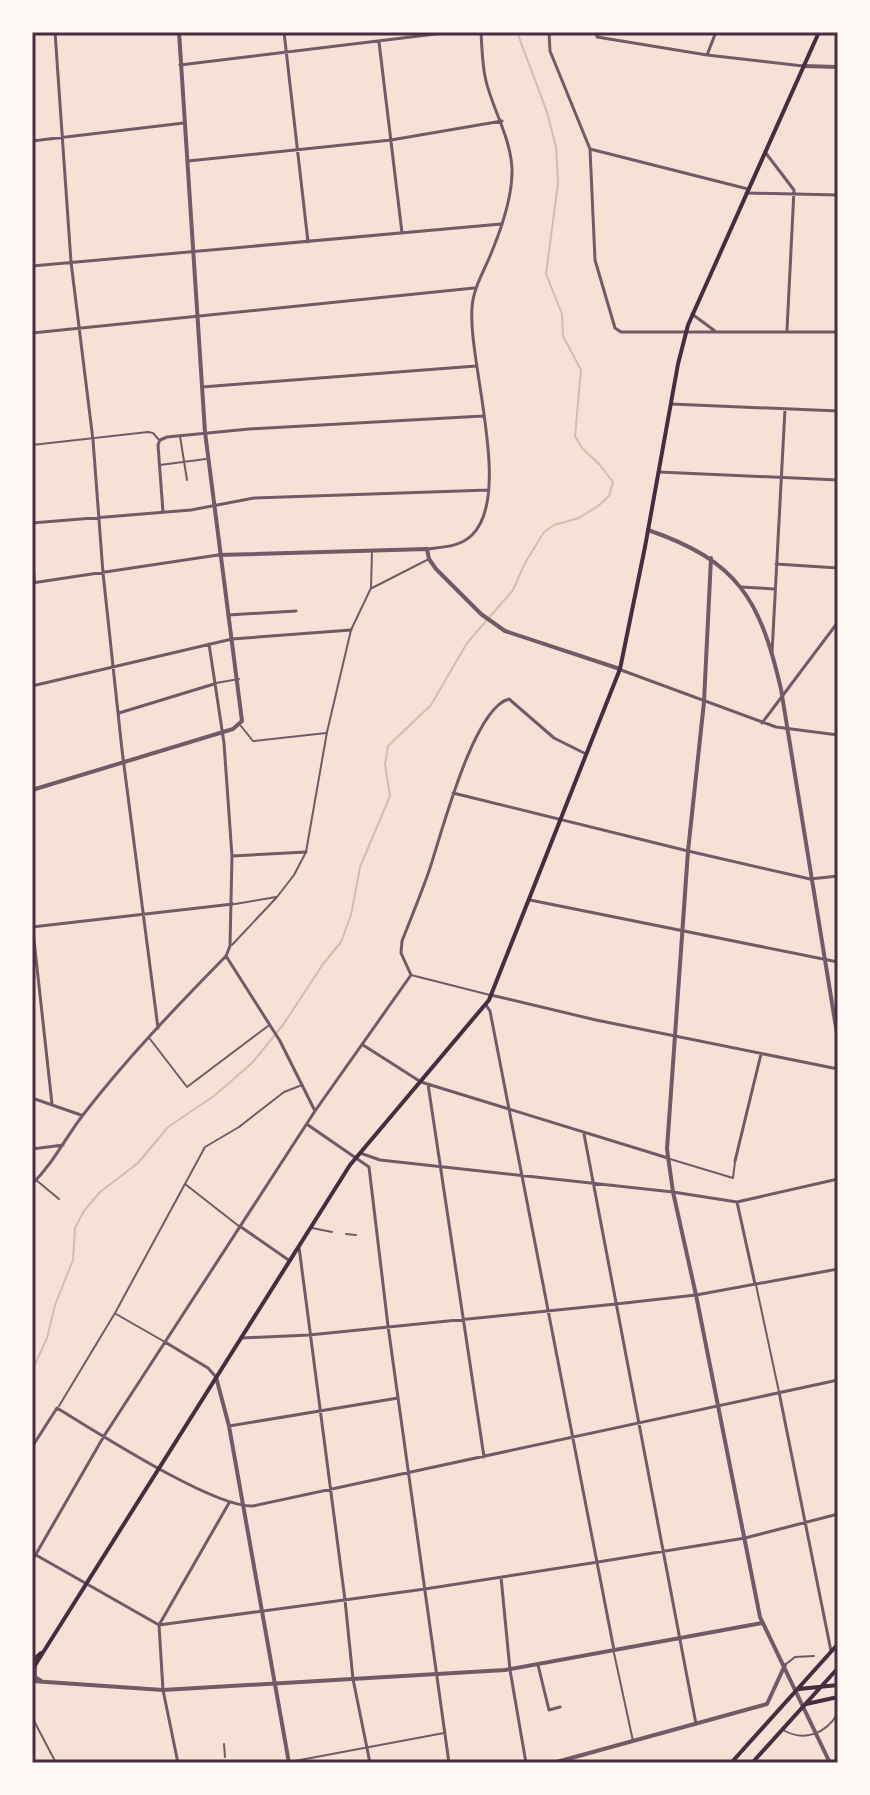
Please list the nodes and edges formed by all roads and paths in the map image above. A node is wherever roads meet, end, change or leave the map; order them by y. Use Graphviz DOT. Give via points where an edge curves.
graph roads {
  1 [pos="55,32"];
  2 [pos="179,32"];
  3 [pos="284,32"];
  4 [pos="452,32"];
  5 [pos="481,32"];
  6 [pos="549,32"];
  7 [pos="716,32"];
  8 [pos="819,32"];
  9 [pos="597,35"];
  10 [pos="379,41"];
  11 [pos="287,52"];
  12 [pos="707,55"];
  13 [pos="180,65"];
  14 [pos="803,66"];
  15 [pos="838,67"];
  16 [pos="502,121"];
  17 [pos="184,123"];
  18 [pos="63,138"];
  19 [pos="391,140"];
  20 [pos="32,141"];
  21 [pos="590,149"];
  22 [pos="298,150"];
  23 [pos="765,152"];
  24 [pos="186,161"];
  25 [pos="747,191"];
  26 [pos="838,195"];
  27 [pos="793,196"];
  28 [pos="501,224"];
  29 [pos="402,233"];
  30 [pos="308,242"];
  31 [pos="192,252"];
  32 [pos="71,262"];
  33 [pos="32,266"];
  34 [pos="476,288"];
  35 [pos="692,314"];
  36 [pos="197,316"];
  37 [pos="80,328"];
  38 [pos="686,331"];
  39 [pos="715,331"];
  40 [pos="787,331"];
  41 [pos="838,332"];
  42 [pos="32,333"];
  43 [pos="476,366"];
  44 [pos="202,387"];
  45 [pos="671,404"];
  46 [pos="785,409"];
  47 [pos="838,411"];
  48 [pos="483,416"];
  49 [pos="205,432"];
  50 [pos="180,435"];
  51 [pos="93,440"];
  52 [pos="160,440"];
  53 [pos="32,445"];
  54 [pos="208,458"];
  55 [pos="184,462"];
  56 [pos="159,465"];
  57 [pos="659,472"];
  58 [pos="780,477"];
  59 [pos="187,480"];
  60 [pos="838,480"];
  61 [pos="489,490"];
  62 [pos="214,505"];
  63 [pos="163,512"];
  64 [pos="100,519"];
  65 [pos="32,523"];
  66 [pos="648,530"];
  67 [pos="427,549"];
  68 [pos="373,550"];
  69 [pos="32,551"];
  70 [pos="219,555"];
  71 [pos="711,558"];
  72 [pos="429,559"];
  73 [pos="776,564"];
  74 [pos="838,568"];
  75 [pos="103,573"];
  76 [pos="34,582"];
  77 [pos="740,587"];
  78 [pos="371,588"];
  79 [pos="775,589"];
  80 [pos="296,611"];
  81 [pos="228,615"];
  82 [pos="838,622"];
  83 [pos="351,630"];
  84 [pos="232,639"];
  85 [pos="209,644"];
  86 [pos="772,653"];
  87 [pos="114,667"];
  88 [pos="620,669"];
  89 [pos="239,679"];
  90 [pos="215,684"];
  91 [pos="32,686"];
  92 [pos="782,696"];
  93 [pos="704,702"];
  94 [pos="119,713"];
  95 [pos="762,723"];
  96 [pos="240,725"];
  97 [pos="787,730"];
  98 [pos="223,732"];
  99 [pos="327,732"];
  100 [pos="838,735"];
  101 [pos="587,754"];
  102 [pos="124,762"];
  103 [pos="32,790"];
  104 [pos="453,793"];
  105 [pos="562,820"];
  106 [pos="688,851"];
  107 [pos="306,852"];
  108 [pos="232,856"];
  109 [pos="838,876"];
  110 [pos="810,879"];
  111 [pos="277,897"];
  112 [pos="530,900"];
  113 [pos="233,904"];
  114 [pos="144,915"];
  115 [pos="32,925"];
  116 [pos="682,931"];
  117 [pos="230,946"];
  118 [pos="226,956"];
  119 [pos="824,959"];
  120 [pos="838,962"];
  121 [pos="411,975"];
  122 [pos="491,995"];
  123 [pos="486,1005"];
  124 [pos="271,1027"];
  125 [pos="158,1028"];
  126 [pos="676,1036"];
  127 [pos="149,1038"];
  128 [pos="838,1040"];
  129 [pos="363,1045"];
  130 [pos="761,1054"];
  131 [pos="838,1069"];
  132 [pos="421,1082"];
  133 [pos="428,1084"];
  134 [pos="303,1085"];
  135 [pos="32,1098"];
  136 [pos="52,1104"];
  137 [pos="507,1109"];
  138 [pos="315,1111"];
  139 [pos="82,1115"];
  140 [pos="308,1125"];
  141 [pos="584,1134"];
  142 [pos="63,1145"];
  143 [pos="32,1149"];
  144 [pos="358,1154"];
  145 [pos="669,1158"];
  146 [pos="380,1160"];
  147 [pos="735,1161"];
  148 [pos="441,1165"];
  149 [pos="369,1167"];
  150 [pos="520,1176"];
  151 [pos="838,1179"];
  152 [pos="34,1182"];
  153 [pos="184,1183"];
  154 [pos="593,1183"];
  155 [pos="673,1192"];
  156 [pos="59,1199"];
  157 [pos="737,1202"];
  158 [pos="241,1227"];
  159 [pos="311,1227"];
  160 [pos="332,1232"];
  161 [pos="346,1234"];
  162 [pos="356,1235"];
  163 [pos="299,1247"];
  164 [pos="290,1261"];
  165 [pos="838,1269"];
  166 [pos="755,1284"];
  167 [pos="696,1295"];
  168 [pos="616,1304"];
  169 [pos="547,1310"];
  170 [pos="115,1313"];
  171 [pos="464,1319"];
  172 [pos="388,1326"];
  173 [pos="309,1335"];
  174 [pos="241,1338"];
  175 [pos="165,1342"];
  176 [pos="216,1377"];
  177 [pos="838,1380"];
  178 [pos="779,1392"];
  179 [pos="398,1398"];
  180 [pos="717,1405"];
  181 [pos="57,1408"];
  182 [pos="321,1410"];
  183 [pos="638,1423"];
  184 [pos="229,1426"];
  185 [pos="104,1436"];
  186 [pos="573,1437"];
  187 [pos="32,1447"];
  188 [pos="484,1457"];
  189 [pos="159,1468"];
  190 [pos="410,1472"];
  191 [pos="329,1490"];
  192 [pos="229,1503"];
  193 [pos="243,1507"];
  194 [pos="838,1514"];
  195 [pos="805,1524"];
  196 [pos="745,1538"];
  197 [pos="663,1550"];
  198 [pos="33,1558"];
  199 [pos="598,1562"];
  200 [pos="501,1577"];
  201 [pos="86,1582"];
  202 [pos="425,1589"];
  203 [pos="345,1600"];
  204 [pos="262,1611"];
  205 [pos="762,1623"];
  206 [pos="159,1625"];
  207 [pos="679,1638"];
  208 [pos="838,1644"];
  209 [pos="614,1650"];
  210 [pos="42,1652"];
  211 [pos="831,1652"];
  212 [pos="814,1656"];
  213 [pos="32,1661"];
  214 [pos="538,1665"];
  215 [pos="785,1665"];
  216 [pos="34,1668"];
  217 [pos="838,1668"];
  218 [pos="510,1670"];
  219 [pos="435,1675"];
  220 [pos="353,1679"];
  221 [pos="32,1681"];
  222 [pos="43,1682"];
  223 [pos="275,1685"];
  224 [pos="838,1685"];
  225 [pos="821,1687"];
  226 [pos="163,1690"];
  227 [pos="796,1690"];
  228 [pos="838,1697"];
  229 [pos="767,1704"];
  230 [pos="804,1705"];
  231 [pos="560,1707"];
  232 [pos="838,1713"];
  233 [pos="773,1716"];
  234 [pos="32,1717"];
  235 [pos="696,1724"];
  236 [pos="782,1729"];
  237 [pos="444,1733"];
  238 [pos="817,1733"];
  239 [pos="633,1742"];
  240 [pos="224,1744"];
  241 [pos="368,1748"];
  242 [pos="225,1757"];
  243 [pos="56,1763"];
  244 [pos="178,1763"];
  245 [pos="287,1763"];
  246 [pos="370,1763"];
  247 [pos="449,1763"];
  248 [pos="526,1763"];
  249 [pos="553,1763"];
  250 [pos="731,1763"];
  251 [pos="752,1763"];
  252 [pos="830,1763"];
  1 -- 18 [label="street"];
  2 -- 13 [label="street"];
  3 -- 11 [label="street"];
  4 -- 10 [label="street"];
  5 -- 16 [label="street" via="485,77"];
  6 -- 21 [label="street" via="550,51"];
  7 -- 12 [label="street"];
  8 -- 14 [label="main road"];
  9 -- 12 [label="street"];
  10 -- 11 [label="street"];
  10 -- 19 [label="street"];
  11 -- 13 [label="street"];
  11 -- 22 [label="street"];
  12 -- 14 [label="street"];
  13 -- 17 [label="street"];
  14 -- 15 [label="street"];
  14 -- 23 [label="main road"];
  16 -- 19 [label="street"];
  16 -- 28 [label="street" via="512,170"];
  17 -- 18 [label="street"];
  17 -- 24 [label="street"];
  18 -- 20 [label="street"];
  18 -- 32 [label="street"];
  19 -- 22 [label="street"];
  19 -- 29 [label="street"];
  21 -- 25 [label="street"];
  21 -- 38 [label="street" via="595,260 613,323 617,330"];
  22 -- 24 [label="street"];
  22 -- 30 [label="street"];
  23 -- 25 [label="main road"];
  23 -- 27 [label="street" via="793,188"];
  24 -- 31 [label="street"];
  25 -- 27 [label="street"];
  25 -- 35 [label="main road"];
  26 -- 27 [label="street"];
  27 -- 40 [label="street"];
  28 -- 29 [label="street"];
  28 -- 34 [label="street"];
  29 -- 30 [label="street"];
  30 -- 31 [label="street"];
  31 -- 32 [label="street"];
  31 -- 36 [label="street"];
  32 -- 33 [label="street"];
  32 -- 37 [label="street"];
  34 -- 36 [label="street"];
  34 -- 43 [label="street"];
  35 -- 38 [label="main road"];
  35 -- 39 [label="street"];
  36 -- 37 [label="street"];
  36 -- 44 [label="street"];
  37 -- 42 [label="street"];
  37 -- 51 [label="street"];
  38 -- 39 [label="street"];
  38 -- 45 [label="main road"];
  39 -- 40 [label="street"];
  40 -- 41 [label="street"];
  43 -- 44 [label="street"];
  43 -- 48 [label="street"];
  44 -- 49 [label="street"];
  45 -- 46 [label="street"];
  45 -- 57 [label="main road"];
  46 -- 47 [label="street"];
  46 -- 58 [label="street"];
  48 -- 49 [label="street"];
  48 -- 61 [label="street"];
  49 -- 50 [label="street"];
  49 -- 54 [label="street"];
  50 -- 52 [label="street"];
  50 -- 55 [label="street"];
  51 -- 52 [label="street" via="148,432"];
  51 -- 53 [label="street"];
  51 -- 64 [label="street"];
  52 -- 56 [label="street"];
  54 -- 55 [label="street"];
  54 -- 62 [label="street"];
  55 -- 56 [label="street"];
  55 -- 59 [label="street"];
  56 -- 63 [label="street"];
  57 -- 58 [label="street"];
  57 -- 66 [label="main road"];
  58 -- 60 [label="street"];
  58 -- 73 [label="street"];
  61 -- 62 [label="street" via="254,498"];
  61 -- 67 [label="street" via="472,536 457,545"];
  62 -- 63 [label="street"];
  62 -- 70 [label="street"];
  63 -- 64 [label="street"];
  64 -- 65 [label="street"];
  64 -- 75 [label="street"];
  66 -- 71 [label="street"];
  66 -- 88 [label="main road"];
  67 -- 68 [label="street"];
  67 -- 72 [label="street"];
  68 -- 70 [label="street"];
  68 -- 78 [label="street"];
  69 -- 76 [label="street"];
  70 -- 75 [label="street"];
  70 -- 81 [label="street"];
  71 -- 77 [label="street"];
  71 -- 93 [label="street"];
  72 -- 78 [label="street"];
  72 -- 88 [label="street" via="496,626"];
  73 -- 74 [label="street"];
  73 -- 79 [label="street"];
  75 -- 76 [label="street"];
  75 -- 87 [label="street"];
  77 -- 79 [label="street"];
  77 -- 86 [label="street"];
  78 -- 83 [label="street"];
  79 -- 86 [label="street"];
  80 -- 81 [label="street"];
  81 -- 84 [label="street"];
  82 -- 92 [label="street"];
  83 -- 84 [label="street"];
  83 -- 99 [label="street"];
  84 -- 85 [label="street"];
  84 -- 89 [label="street"];
  85 -- 87 [label="street"];
  85 -- 90 [label="street"];
  86 -- 92 [label="street"];
  87 -- 91 [label="street"];
  87 -- 94 [label="street"];
  88 -- 93 [label="street"];
  88 -- 101 [label="main road"];
  89 -- 90 [label="street"];
  89 -- 96 [label="street"];
  90 -- 94 [label="street"];
  90 -- 98 [label="street"];
  92 -- 95 [label="street"];
  92 -- 97 [label="street"];
  93 -- 95 [label="street"];
  93 -- 106 [label="street"];
  94 -- 102 [label="street"];
  95 -- 97 [label="street"];
  96 -- 98 [label="street"];
  96 -- 99 [label="street" via="253,741"];
  97 -- 100 [label="street"];
  97 -- 110 [label="street"];
  98 -- 102 [label="street"];
  98 -- 108 [label="street"];
  99 -- 107 [label="street"];
  101 -- 104 [label="street" via="554,738 514,701 504,700 492,710"];
  101 -- 105 [label="main road"];
  102 -- 103 [label="street"];
  102 -- 114 [label="street"];
  104 -- 105 [label="street"];
  104 -- 121 [label="street" via="402,941 401,953"];
  105 -- 106 [label="street"];
  105 -- 112 [label="main road"];
  106 -- 110 [label="street"];
  106 -- 116 [label="street"];
  107 -- 108 [label="street"];
  107 -- 111 [label="street"];
  108 -- 113 [label="street"];
  109 -- 110 [label="street"];
  110 -- 119 [label="street"];
  111 -- 113 [label="street"];
  111 -- 117 [label="street"];
  112 -- 116 [label="street"];
  112 -- 122 [label="main road"];
  113 -- 114 [label="street"];
  113 -- 117 [label="street"];
  114 -- 115 [label="street"];
  114 -- 125 [label="street"];
  115 -- 136 [label="street"];
  116 -- 119 [label="street"];
  116 -- 126 [label="street"];
  117 -- 118 [label="street"];
  118 -- 124 [label="street"];
  118 -- 125 [label="street"];
  119 -- 120 [label="street"];
  119 -- 128 [label="street"];
  121 -- 122 [label="street"];
  121 -- 129 [label="street"];
  122 -- 123 [label="main road"];
  122 -- 126 [label="street"];
  123 -- 132 [label="main road"];
  123 -- 137 [label="street"];
  124 -- 127 [label="street" via="187,1087"];
  124 -- 134 [label="street"];
  125 -- 127 [label="street"];
  126 -- 130 [label="street"];
  126 -- 145 [label="street"];
  127 -- 139 [label="street"];
  129 -- 132 [label="street"];
  129 -- 138 [label="street"];
  130 -- 131 [label="street"];
  130 -- 147 [label="street"];
  132 -- 133 [label="street"];
  132 -- 144 [label="main road"];
  133 -- 137 [label="street"];
  133 -- 148 [label="street"];
  134 -- 138 [label="street"];
  134 -- 153 [label="street" via="284,1092 205,1147"];
  135 -- 136 [label="street"];
  136 -- 139 [label="street"];
  137 -- 141 [label="street"];
  137 -- 150 [label="street"];
  138 -- 140 [label="street"];
  139 -- 142 [label="street"];
  140 -- 144 [label="street"];
  140 -- 158 [label="street"];
  141 -- 145 [label="street"];
  141 -- 154 [label="street"];
  142 -- 143 [label="street"];
  142 -- 152 [label="street"];
  144 -- 146 [label="street"];
  144 -- 149 [label="street"];
  144 -- 159 [label="main road"];
  145 -- 147 [label="street" via="733,1178"];
  145 -- 155 [label="street"];
  146 -- 148 [label="street"];
  146 -- 149 [label="street"];
  148 -- 150 [label="street"];
  148 -- 171 [label="street"];
  149 -- 172 [label="street"];
  150 -- 154 [label="street"];
  150 -- 169 [label="street"];
  151 -- 157 [label="street"];
  152 -- 156 [label="street"];
  153 -- 158 [label="street"];
  153 -- 170 [label="street"];
  154 -- 155 [label="street"];
  154 -- 168 [label="street"];
  155 -- 157 [label="street"];
  155 -- 167 [label="street"];
  157 -- 166 [label="street"];
  158 -- 164 [label="street"];
  158 -- 175 [label="street"];
  159 -- 160 [label="street"];
  159 -- 163 [label="main road"];
  161 -- 162 [label="street"];
  163 -- 164 [label="main road"];
  163 -- 173 [label="street"];
  164 -- 174 [label="main road"];
  165 -- 166 [label="street"];
  166 -- 167 [label="street"];
  166 -- 178 [label="street"];
  167 -- 168 [label="street"];
  167 -- 180 [label="street"];
  168 -- 169 [label="street"];
  168 -- 183 [label="street"];
  169 -- 171 [label="street"];
  169 -- 186 [label="street"];
  170 -- 175 [label="street"];
  170 -- 181 [label="street"];
  171 -- 172 [label="street"];
  171 -- 188 [label="street"];
  172 -- 173 [label="street"];
  172 -- 179 [label="street"];
  173 -- 174 [label="street"];
  173 -- 182 [label="street"];
  174 -- 176 [label="main road"];
  175 -- 176 [label="street"];
  175 -- 185 [label="street"];
  176 -- 184 [label="street"];
  176 -- 189 [label="main road"];
  177 -- 178 [label="street"];
  178 -- 180 [label="street"];
  178 -- 195 [label="street"];
  179 -- 182 [label="street"];
  179 -- 190 [label="street"];
  180 -- 183 [label="street"];
  180 -- 196 [label="street"];
  181 -- 185 [label="street"];
  181 -- 187 [label="street"];
  182 -- 184 [label="street"];
  182 -- 191 [label="street"];
  183 -- 186 [label="street"];
  183 -- 197 [label="street"];
  184 -- 193 [label="street"];
  185 -- 189 [label="street"];
  185 -- 198 [label="street"];
  186 -- 188 [label="street"];
  186 -- 199 [label="street"];
  188 -- 190 [label="street"];
  189 -- 192 [label="street"];
  189 -- 201 [label="main road"];
  190 -- 191 [label="street"];
  190 -- 202 [label="street"];
  191 -- 193 [label="street"];
  191 -- 203 [label="street"];
  192 -- 193 [label="street"];
  192 -- 206 [label="street"];
  193 -- 204 [label="street"];
  194 -- 195 [label="street"];
  195 -- 196 [label="street"];
  195 -- 211 [label="street"];
  196 -- 197 [label="street"];
  196 -- 205 [label="street"];
  197 -- 199 [label="street"];
  197 -- 207 [label="street"];
  198 -- 201 [label="street"];
  199 -- 200 [label="street"];
  199 -- 209 [label="street"];
  200 -- 202 [label="street"];
  200 -- 218 [label="street"];
  201 -- 206 [label="street"];
  201 -- 210 [label="main road"];
  202 -- 203 [label="street"];
  202 -- 219 [label="street"];
  203 -- 204 [label="street"];
  203 -- 220 [label="street"];
  204 -- 206 [label="street"];
  204 -- 223 [label="street"];
  205 -- 207 [label="street"];
  205 -- 215 [label="street"];
  206 -- 226 [label="street"];
  207 -- 209 [label="street"];
  207 -- 235 [label="street"];
  208 -- 211 [label="main road"];
  209 -- 214 [label="street"];
  209 -- 239 [label="street"];
  210 -- 213 [label="main road"];
  210 -- 216 [label="main road"];
  211 -- 227 [label="main road"];
  212 -- 215 [label="street" via="795,1657"];
  214 -- 218 [label="street"];
  214 -- 231 [label="street" via="549,1710"];
  215 -- 227 [label="street"];
  215 -- 229 [label="street"];
  216 -- 222 [label="street" via="35,1677"];
  217 -- 225 [label="main road"];
  218 -- 219 [label="street"];
  218 -- 248 [label="street"];
  219 -- 220 [label="street"];
  219 -- 237 [label="street"];
  220 -- 223 [label="street"];
  220 -- 241 [label="street"];
  221 -- 222 [label="street"];
  222 -- 226 [label="street"];
  223 -- 226 [label="street"];
  223 -- 245 [label="street"];
  224 -- 225 [label="main road"];
  225 -- 227 [label="main road"];
  225 -- 230 [label="main road"];
  226 -- 244 [label="street"];
  227 -- 230 [label="street"];
  227 -- 233 [label="main road"];
  228 -- 230 [label="main road"];
  229 -- 233 [label="street"];
  229 -- 235 [label="street"];
  230 -- 236 [label="main road"];
  230 -- 238 [label="street"];
  232 -- 238 [label="street"];
  233 -- 250 [label="main road"];
  234 -- 243 [label="street"];
  235 -- 239 [label="street"];
  236 -- 238 [label="street" via="797,1736"];
  236 -- 251 [label="main road"];
  237 -- 241 [label="street"];
  237 -- 247 [label="street"];
  238 -- 252 [label="street"];
  239 -- 249 [label="street"];
  240 -- 242 [label="street"];
  241 -- 245 [label="street"];
  241 -- 246 [label="street"];
}
